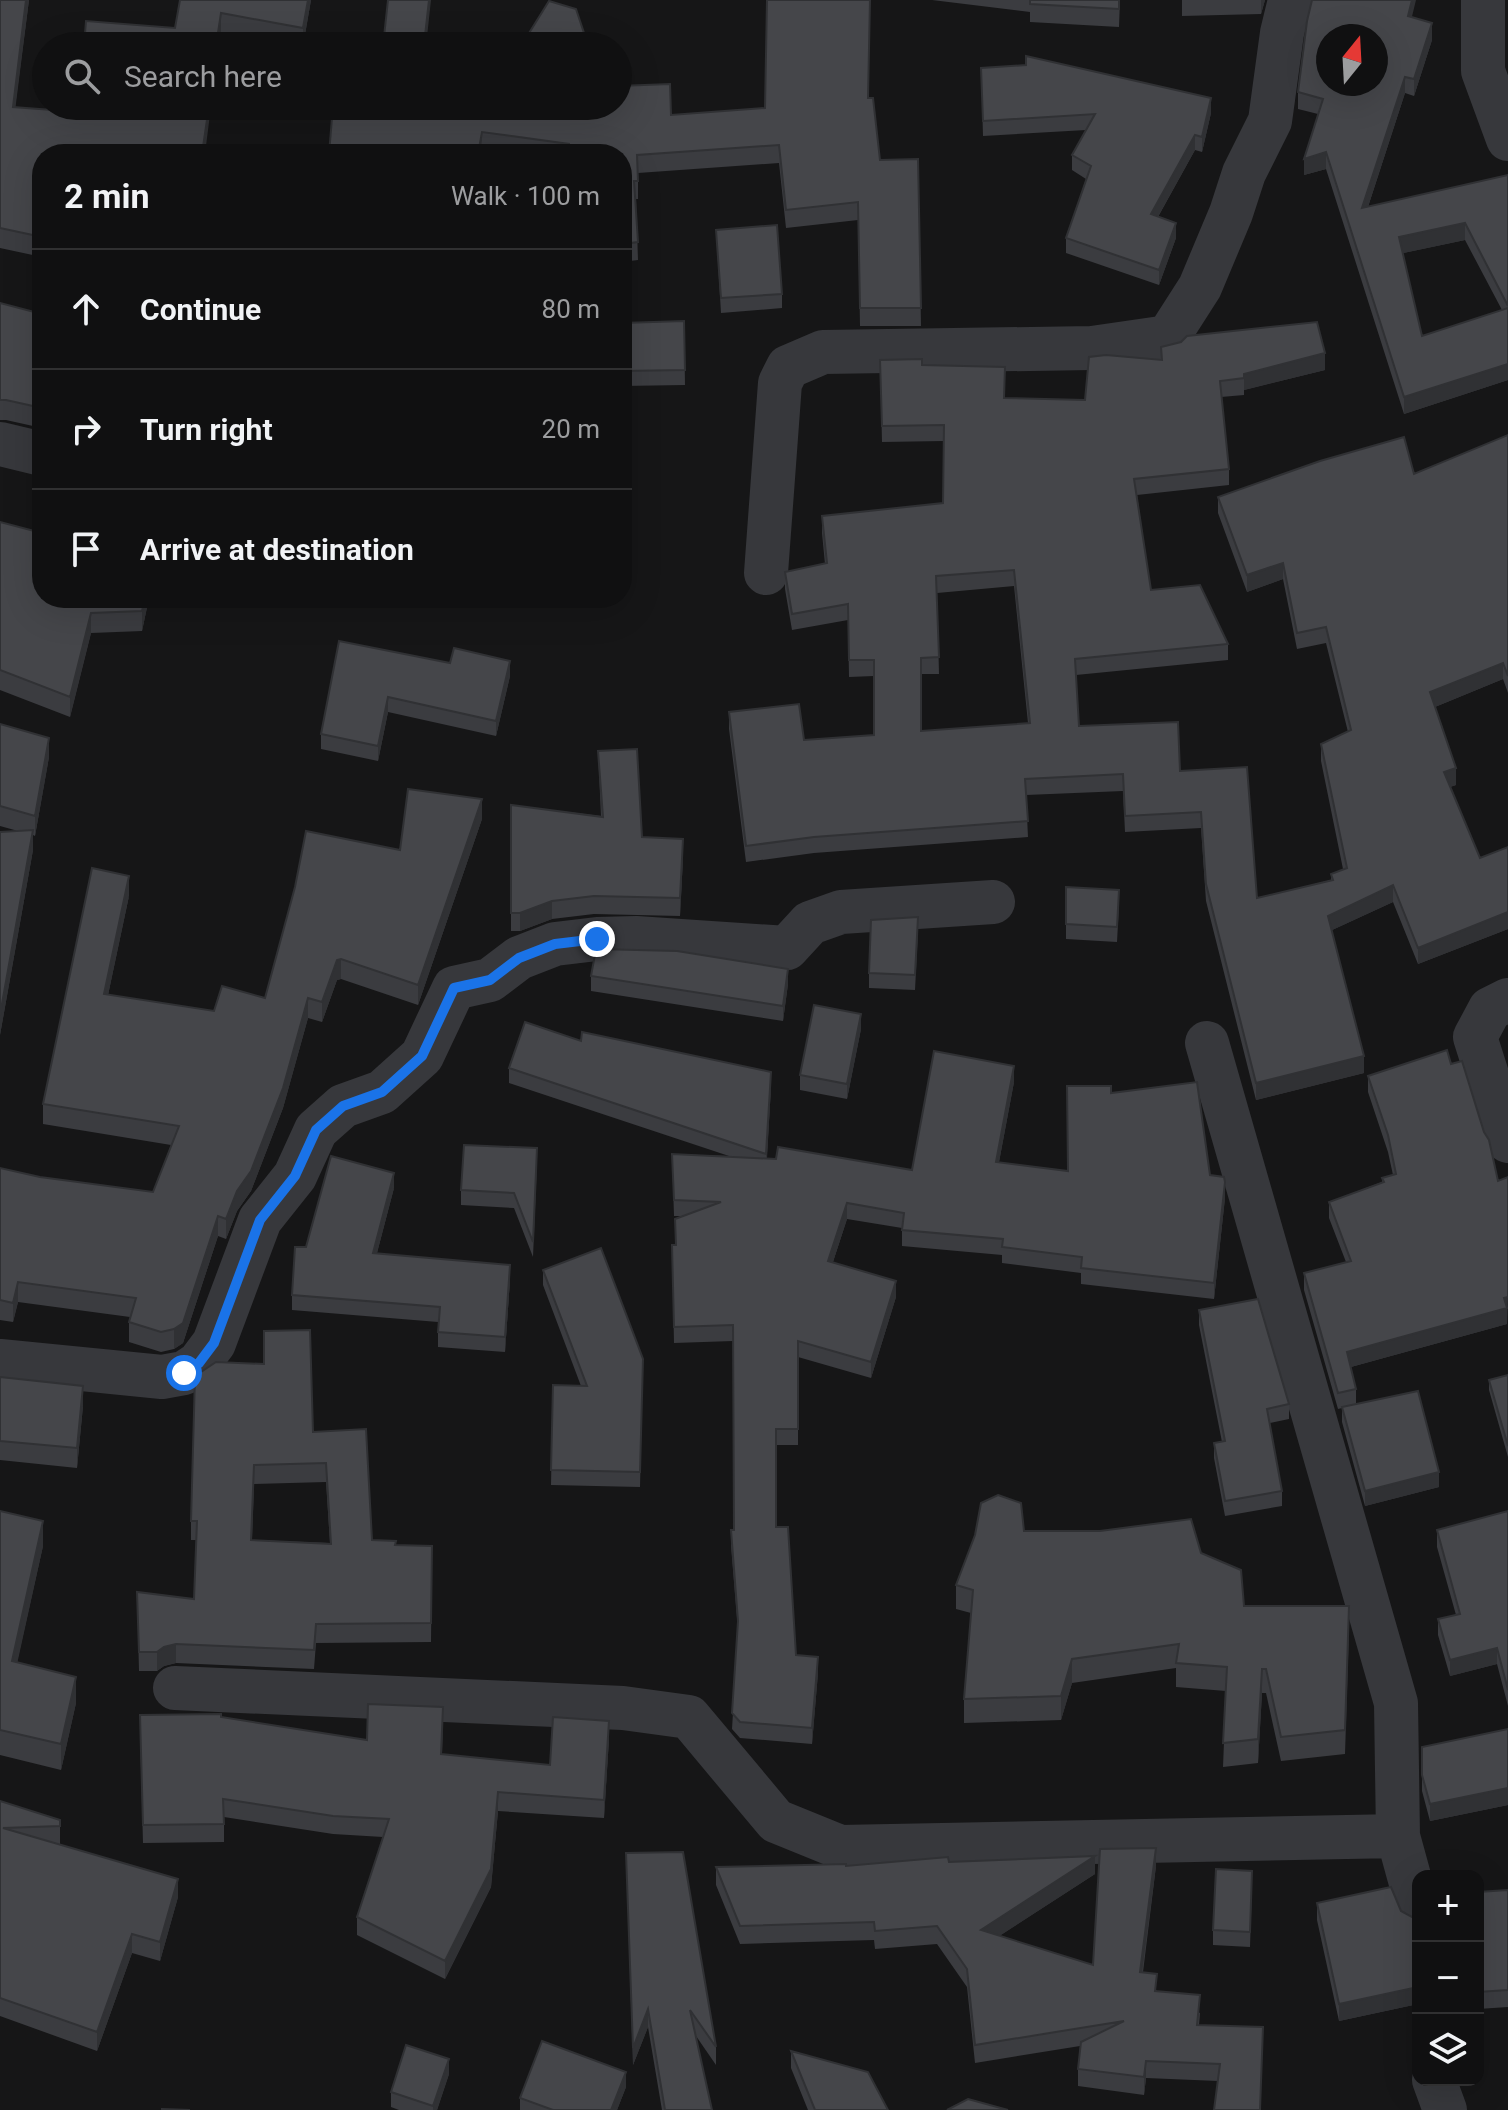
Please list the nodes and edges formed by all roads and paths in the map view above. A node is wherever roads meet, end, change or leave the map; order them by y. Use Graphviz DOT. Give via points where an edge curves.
graph roads {
  1 [pos="1290,0"];
  2 [pos="1483,0"];
  3 [pos="1508,139"];
  4 [pos="0,444"];
  5 [pos="32,452"];
  6 [pos="766,573"];
  7 [pos="993,902"];
  8 [pos="1508,1000"];
  9 [pos="1207,1043"];
  10 [pos="1508,1141"];
  11 [pos="0,1361"];
  12 [pos="175,1688"];
  13 [pos="1398,1836"];
  14 [pos="1412,1887"];
  15 [pos="1436,2086"];
  16 [pos="1445,2110"];
  1 -- 6 [label="street" via="1270,121 1200,287 1168,337 1092,348 823,352 788,367 780,383"];
  2 -- 3 [label="street" via="1483,71"];
  4 -- 5 [label="street"];
  7 -- 11 [label="street" via="841,912 810,923 787,948 636,938 555,944 519,958 490,980 454,988 422,1056 382,1092 343,1106 316,1130 295,1176 260,1220 214,1343 199,1363 184,1373 162,1377"];
  8 -- 10 [label="street" via="1490,1009 1475,1037"];
  9 -- 13 [label="street" via="1396,1703"];
  12 -- 13 [label="street" via="623,1708 689,1717 776,1821 840,1847"];
  13 -- 14 [label="street"];
  15 -- 16 [label="street"];
}
